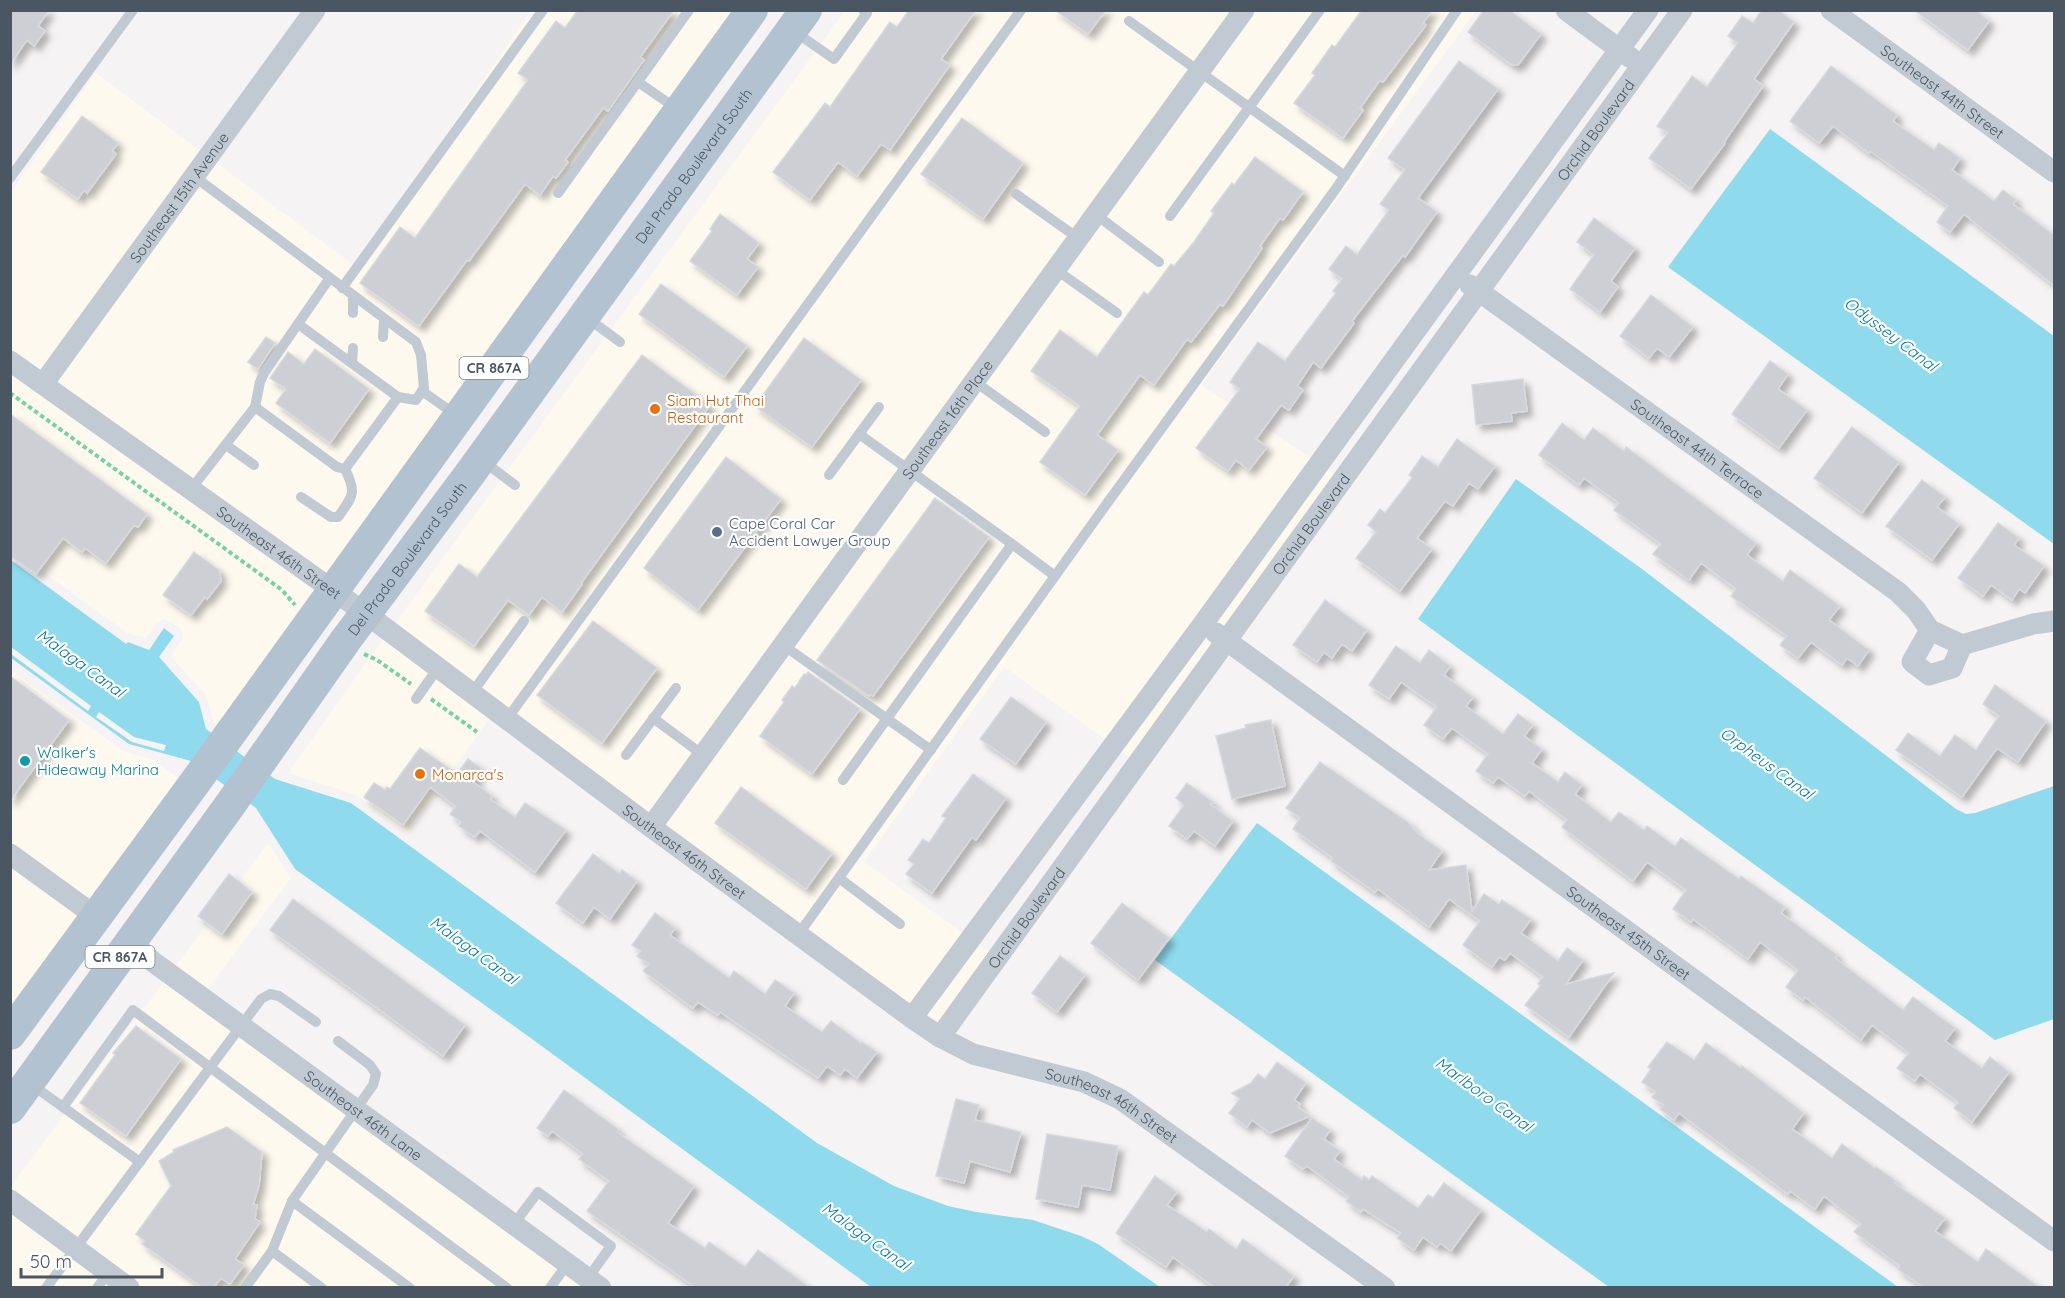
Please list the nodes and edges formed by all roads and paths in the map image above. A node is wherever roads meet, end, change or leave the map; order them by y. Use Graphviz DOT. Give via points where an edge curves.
graph roads {
  1 [pos="133,10"];
  2 [pos="315,10"];
  3 [pos="543,10"];
  4 [pos="689,10"];
  5 [pos="752,10"];
  6 [pos="1021,10"];
  7 [pos="1320,10"];
  8 [pos="1457,10"];
  9 [pos="1566,10"];
  10 [pos="1648,10"];
  11 [pos="1682,10"];
  12 [pos="1832,10"];
  13 [pos="866,11"];
  14 [pos="1240,12"];
  15 [pos="799,20"];
  16 [pos="1129,21"];
  17 [pos="1620,50"];
  18 [pos="1642,66"];
  19 [pos="1198,72"];
  20 [pos="638,82"];
  21 [pos="1250,108"];
  22 [pos="679,111"];
  23 [pos="2055,172"];
  24 [pos="1345,176"];
  25 [pos="195,177"];
  26 [pos="10,178"];
  27 [pos="558,193"];
  28 [pos="1016,194"];
  29 [pos="1095,214"];
  30 [pos="1170,216"];
  31 [pos="1078,238"];
  32 [pos="1159,262"];
  33 [pos="1055,269"];
  34 [pos="1457,276"];
  35 [pos="329,279"];
  36 [pos="342,288"];
  37 [pos="1480,292"];
  38 [pos="353,296"];
  39 [pos="352,313"];
  40 [pos="1117,313"];
  41 [pos="585,316"];
  42 [pos="384,319"];
  43 [pos="298,324"];
  44 [pos="383,337"];
  45 [pos="620,342"];
  46 [pos="353,348"];
  47 [pos="10,361"];
  48 [pos="352,363"];
  49 [pos="381,371"];
  50 [pos="974,381"];
  51 [pos="43,384"];
  52 [pos="380,384"];
  53 [pos="422,391"];
  54 [pos="10,393"];
  55 [pos="398,397"];
  56 [pos="255,407"];
  57 [pos="879,407"];
  58 [pos="459,416"];
  59 [pos="1045,432"];
  60 [pos="859,434"];
  61 [pos="226,445"];
  62 [pos="480,459"];
  63 [pos="254,465"];
  64 [pos="345,469"];
  65 [pos="909,471"];
  66 [pos="829,475"];
  67 [pos="515,485"];
  68 [pos="191,489"];
  69 [pos="301,497"];
  70 [pos="1012,544"];
  71 [pos="1055,576"];
  72 [pos="332,590"];
  73 [pos="365,613"];
  74 [pos="312,617"];
  75 [pos="524,621"];
  76 [pos="2055,621"];
  77 [pos="1203,624"];
  78 [pos="1930,630"];
  79 [pos="345,641"];
  80 [pos="1226,641"];
  81 [pos="783,645"];
  82 [pos="1962,645"];
  83 [pos="438,668"];
  84 [pos="676,688"];
  85 [pos="472,693"];
  86 [pos="419,696"];
  87 [pos="653,718"];
  88 [pos="507,719"];
  89 [pos="886,719"];
  90 [pos="477,732"];
  91 [pos="931,750"];
  92 [pos="626,755"];
  93 [pos="703,755"];
  94 [pos="202,776"];
  95 [pos="843,780"];
  96 [pos="651,827"];
  97 [pos="10,854"];
  98 [pos="839,878"];
  99 [pos="94,919"];
  100 [pos="900,924"];
  101 [pos="798,935"];
  102 [pos="134,938"];
  103 [pos="912,1018"];
  104 [pos="315,1022"];
  105 [pos="242,1026"];
  106 [pos="11,1032"];
  107 [pos="940,1037"];
  108 [pos="338,1041"];
  109 [pos="211,1068"];
  110 [pos="31,1081"];
  111 [pos="63,1107"];
  112 [pos="10,1108"];
  113 [pos="356,1109"];
  114 [pos="325,1154"];
  115 [pos="140,1162"];
  116 [pos="10,1200"];
  117 [pos="292,1201"];
  118 [pos="514,1224"];
  119 [pos="2052,1233"];
  120 [pos="76,1249"];
  121 [pos="272,1251"];
  122 [pos="568,1263"];
  123 [pos="103,1280"];
  124 [pos="595,1283"];
  125 [pos="46,1287"];
  126 [pos="129,1287"];
  127 [pos="245,1287"];
  128 [pos="322,1287"];
  129 [pos="410,1287"];
  130 [pos="507,1287"];
  131 [pos="550,1287"];
  132 [pos="1385,1287"];
  1 -- 26 [label="lane"];
  2 -- 25 [label="street, Southeast 15th Avenue"];
  3 -- 36 [label="lane"];
  4 -- 20 [label="lane"];
  5 -- 22 [label="main road, CR 867A"];
  6 -- 88 [label="lane"];
  7 -- 21 [label="lane"];
  8 -- 24 [label="lane"];
  9 -- 17 [label="street"];
  10 -- 17 [label="street, Orchid Boulevard"];
  11 -- 18 [label="street, Orchid Boulevard"];
  12 -- 23 [label="street, Southeast 44th Street"];
  13 -- 15 [label="lane" via="834,59"];
  14 -- 19 [label="street, Southeast 16th Place"];
  15 -- 41 [label="main road, Del Prado Boulevard South / CR 867A"];
  16 -- 19 [label="lane"];
  17 -- 18 [label="street"];
  17 -- 34 [label="street, Orchid Boulevard"];
  18 -- 37 [label="street, Orchid Boulevard"];
  19 -- 21 [label="lane"];
  19 -- 29 [label="street, Southeast 16th Place"];
  20 -- 22 [label="lane"];
  20 -- 27 [label="lane"];
  21 -- 24 [label="lane"];
  21 -- 30 [label="lane"];
  22 -- 58 [label="main road, CR 867A"];
  24 -- 71 [label="lane"];
  25 -- 35 [label="lane"];
  25 -- 51 [label="street, Southeast 15th Avenue"];
  28 -- 31 [label="lane"];
  29 -- 31 [label="street, Southeast 16th Place"];
  29 -- 32 [label="lane"];
  31 -- 33 [label="street, Southeast 16th Place"];
  33 -- 40 [label="lane"];
  33 -- 50 [label="street, Southeast 16th Place"];
  34 -- 37 [label="street, Southeast 44th Terrace"];
  34 -- 77 [label="street, Orchid Boulevard"];
  35 -- 36 [label="lane"];
  35 -- 43 [label="lane"];
  36 -- 38 [label="lane"];
  37 -- 78 [label="street, Southeast 44th Terrace" via="1898,592"];
  37 -- 80 [label="street, Orchid Boulevard"];
  38 -- 39 [label="lane"];
  38 -- 42 [label="lane"];
  41 -- 45 [label="lane"];
  41 -- 62 [label="main road, Del Prado Boulevard South / CR 867A"];
  42 -- 44 [label="lane"];
  42 -- 53 [label="lane" via="416,342 421,355"];
  43 -- 48 [label="lane"];
  43 -- 56 [label="lane" via="264,373"];
  46 -- 48 [label="lane"];
  47 -- 51 [label="street, Southeast 46th Street"];
  48 -- 52 [label="lane"];
  49 -- 52 [label="lane"];
  50 -- 59 [label="lane"];
  50 -- 65 [label="street, Southeast 16th Place"];
  51 -- 68 [label="street, Southeast 46th Street"];
  52 -- 55 [label="lane"];
  53 -- 55 [label="lane" via="416,400"];
  53 -- 58 [label="lane"];
  54 -- 74 [label="path" via="282,590"];
  55 -- 64 [label="lane"];
  56 -- 61 [label="lane"];
  56 -- 64 [label="lane" via="337,468"];
  57 -- 60 [label="lane"];
  58 -- 72 [label="main road, CR 867A"];
  60 -- 65 [label="lane"];
  60 -- 66 [label="lane"];
  61 -- 63 [label="lane"];
  61 -- 68 [label="lane"];
  62 -- 67 [label="lane"];
  62 -- 73 [label="main road, Del Prado Boulevard South / CR 867A"];
  64 -- 69 [label="lane" via="352,484 351,498 338,517 331,517"];
  65 -- 70 [label="lane"];
  65 -- 81 [label="street, Southeast 16th Place"];
  68 -- 72 [label="street, Southeast 46th Street"];
  70 -- 71 [label="lane"];
  70 -- 89 [label="lane"];
  71 -- 91 [label="lane"];
  72 -- 73 [label="street, Southeast 46th Street"];
  72 -- 74 [label="main road, CR 867A"];
  73 -- 79 [label="main road, Del Prado Boulevard South / CR 867A"];
  73 -- 83 [label="street, Southeast 46th Street"];
  74 -- 94 [label="main road, CR 867A"];
  75 -- 85 [label="lane"];
  76 -- 82 [label="street"];
  77 -- 80 [label="street, Southeast 45th Street"];
  77 -- 103 [label="street, Orchid Boulevard"];
  78 -- 82 [label="street, Southeast 44th Terrace"];
  78 -- 82 [label="street" via="1912,662 1929,675 1952,668"];
  79 -- 86 [label="path" via="377,660"];
  79 -- 102 [label="main road, Del Prado Boulevard South / CR 867A"];
  80 -- 107 [label="street, Orchid Boulevard"];
  80 -- 119 [label="street, Southeast 45th Street"];
  81 -- 89 [label="lane"];
  81 -- 93 [label="street, Southeast 16th Place"];
  83 -- 85 [label="street, Southeast 46th Street"];
  83 -- 86 [label="lane"];
  84 -- 87 [label="lane"];
  85 -- 88 [label="street, Southeast 46th Street"];
  86 -- 90 [label="path"];
  87 -- 92 [label="lane"];
  87 -- 93 [label="lane"];
  88 -- 96 [label="street, Southeast 46th Street"];
  89 -- 91 [label="lane"];
  89 -- 95 [label="lane"];
  91 -- 98 [label="lane"];
  93 -- 96 [label="street, Southeast 16th Place"];
  94 -- 99 [label="main road, CR 867A"];
  94 -- 102 [label="main road" via="175,841 130,909"];
  96 -- 101 [label="street, Southeast 46th Street"];
  97 -- 99 [label="street"];
  98 -- 100 [label="lane"];
  98 -- 101 [label="lane"];
  99 -- 106 [label="main road, CR 867A"];
  99 -- 110 [label="main road" via="96,947 90,964 42,1036"];
  101 -- 103 [label="street, Southeast 46th Street"];
  102 -- 105 [label="street, Southeast 46th Lane" via="138,948 152,961"];
  102 -- 110 [label="main road, Del Prado Boulevard South / CR 867A"];
  103 -- 107 [label="street, Southeast 46th Street"];
  104 -- 105 [label="lane" via="279,996 270,994 261,999"];
  105 -- 109 [label="lane"];
  105 -- 113 [label="street, Southeast 46th Lane"];
  107 -- 132 [label="street, Southeast 46th Street" via="973,1054 1084,1082 1120,1099"];
  108 -- 113 [label="lane" via="376,1074"];
  109 -- 111 [label="lane" via="133,1010"];
  109 -- 114 [label="lane"];
  109 -- 115 [label="lane"];
  110 -- 111 [label="lane"];
  110 -- 112 [label="main road, Del Prado Boulevard South / CR 867A"];
  111 -- 115 [label="lane"];
  113 -- 114 [label="lane"];
  113 -- 118 [label="street, Southeast 46th Lane"];
  114 -- 117 [label="lane"];
  114 -- 130 [label="lane"];
  115 -- 120 [label="lane"];
  116 -- 120 [label="street"];
  117 -- 121 [label="lane"];
  117 -- 129 [label="lane"];
  118 -- 122 [label="street, Southeast 46th Lane"];
  118 -- 124 [label="lane" via="537,1192 611,1246"];
  120 -- 123 [label="street"];
  120 -- 125 [label="lane"];
  121 -- 127 [label="lane"];
  121 -- 128 [label="lane"];
  122 -- 124 [label="street, Southeast 46th Lane"];
  122 -- 131 [label="lane"];
  123 -- 126 [label="street"];
}
